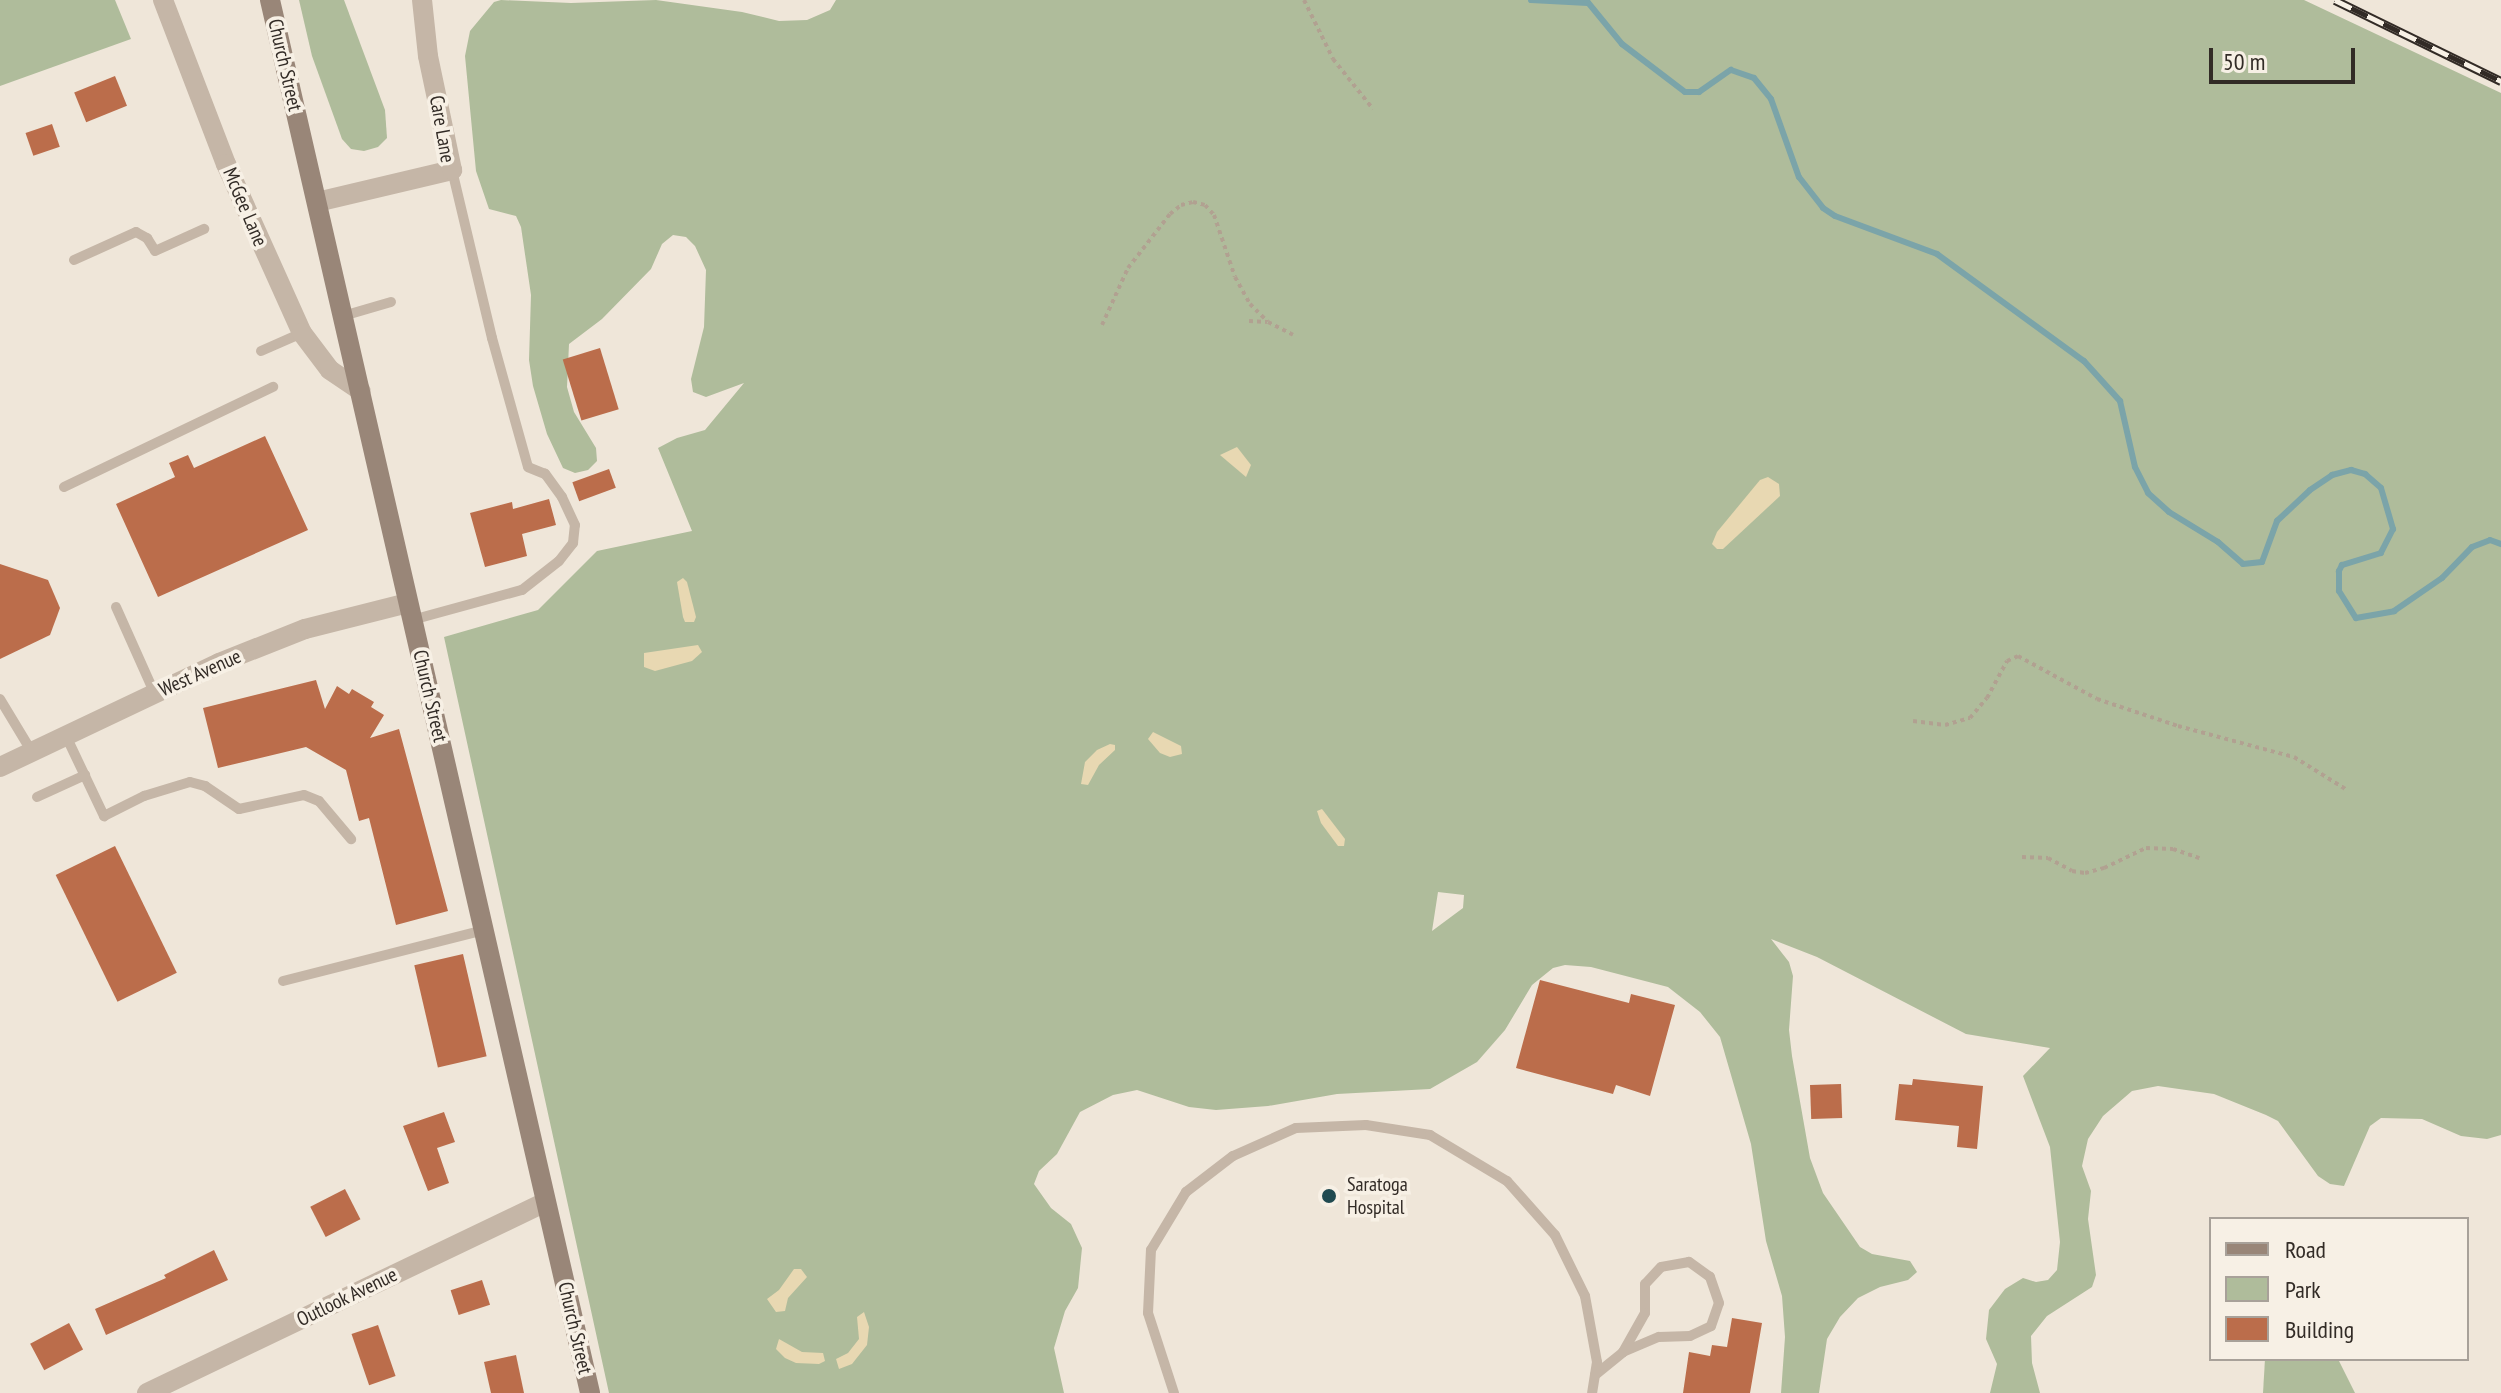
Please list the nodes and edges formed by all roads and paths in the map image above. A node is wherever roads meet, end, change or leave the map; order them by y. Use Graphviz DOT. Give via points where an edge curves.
graph roads {
  1 [pos="163,0"];
  2 [pos="270,0"];
  3 [pos="422,0"];
  4 [pos="1304,0"];
  5 [pos="1373,109"];
  6 [pos="452,170"];
  7 [pos="317,202"];
  8 [pos="204,229"];
  9 [pos="74,260"];
  10 [pos="391,302"];
  11 [pos="343,316"];
  12 [pos="1249,321"];
  13 [pos="1268,322"];
  14 [pos="1102,325"];
  15 [pos="302,333"];
  16 [pos="1293,335"];
  17 [pos="261,351"];
  18 [pos="273,387"];
  19 [pos="361,391"];
  20 [pos="64,487"];
  21 [pos="116,607"];
  22 [pos="410,611"];
  23 [pos="155,694"];
  24 [pos="0,699"];
  25 [pos="1913,721"];
  26 [pos="66,736"];
  27 [pos="32,752"];
  28 [pos="0,767"];
  29 [pos="85,775"];
  30 [pos="2347,790"];
  31 [pos="37,797"];
  32 [pos="351,839"];
  33 [pos="2022,857"];
  34 [pos="2199,858"];
  35 [pos="484,930"];
  36 [pos="283,981"];
  37 [pos="546,1202"];
  38 [pos="1623,1352"];
  39 [pos="1595,1375"];
  40 [pos="147,1393"];
  41 [pos="590,1393"];
  42 [pos="1174,1393"];
  43 [pos="1592,1393"];
  1 -- 15 [label="street, McGee Lane" via="226,164"];
  2 -- 7 [label="main road, Church Street"];
  3 -- 6 [label="street, Care Lane"];
  4 -- 5 [label="path" via="1333,59"];
  6 -- 7 [label="street, Care Lane"];
  6 -- 22 [label="lane" via="528,467 545,474 575,525 573,543 559,561 522,590"];
  7 -- 11 [label="main road, Church Street"];
  8 -- 9 [label="lane" via="155,251 136,232"];
  10 -- 11 [label="lane"];
  11 -- 19 [label="main road, Church Street"];
  12 -- 13 [label="path"];
  13 -- 14 [label="path" via="1235,277 1214,215 1193,202 1170,214 1128,268"];
  13 -- 16 [label="path"];
  15 -- 17 [label="lane"];
  15 -- 19 [label="street, McGee Lane" via="330,370"];
  18 -- 20 [label="lane"];
  19 -- 22 [label="main road, Church Street"];
  21 -- 23 [label="lane"];
  22 -- 23 [label="street, West Avenue" via="305,629"];
  22 -- 35 [label="main road, Church Street"];
  23 -- 26 [label="street, West Avenue"];
  24 -- 27 [label="lane"];
  25 -- 30 [label="path" via="1945,725 1970,718 2007,661 2018,656 2097,699 2294,757"];
  26 -- 27 [label="street, West Avenue"];
  26 -- 29 [label="lane"];
  27 -- 28 [label="street, West Avenue"];
  29 -- 31 [label="lane"];
  29 -- 32 [label="lane" via="104,816 190,782 239,809 304,795 319,801"];
  33 -- 34 [label="path" via="2048,858 2085,873 2146,848 2173,849"];
  35 -- 36 [label="lane"];
  35 -- 37 [label="main road, Church Street"];
  37 -- 40 [label="street, Outlook Avenue"];
  37 -- 41 [label="main road, Church Street"];
  38 -- 38 [label="lane" via="1659,1337 1690,1336 1711,1326 1719,1303 1710,1277 1689,1262 1661,1267 1645,1284 1645,1313"];
  38 -- 39 [label="lane"];
  39 -- 42 [label="lane" via="1585,1296 1555,1235 1507,1181 1430,1135 1366,1125 1296,1128 1233,1156 1186,1192 1151,1250 1148,1313"];
  39 -- 43 [label="lane"];
}
